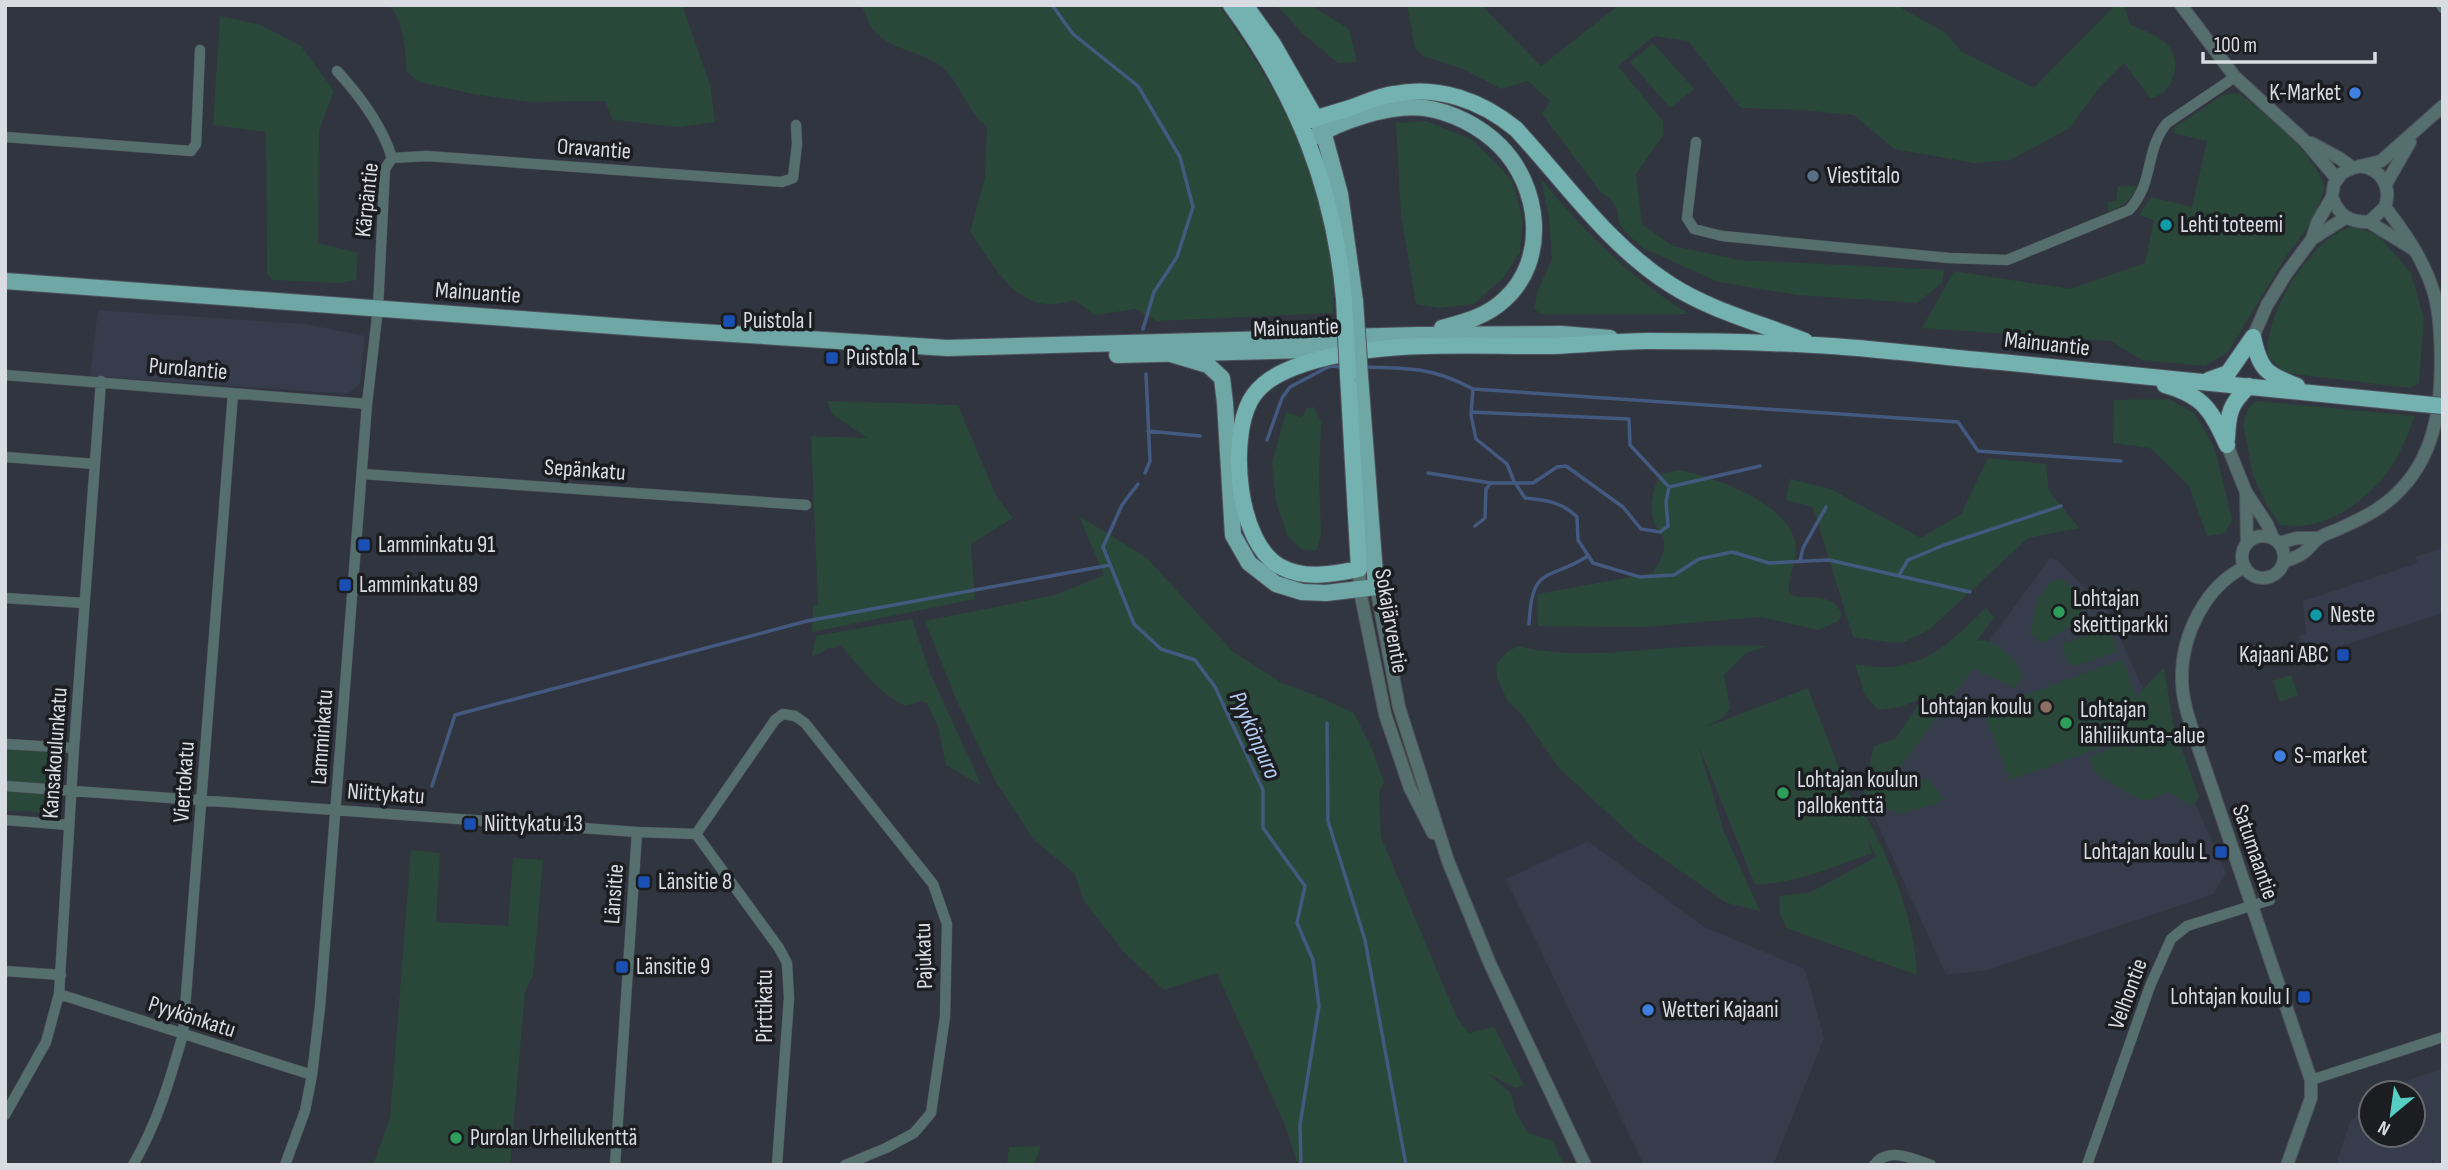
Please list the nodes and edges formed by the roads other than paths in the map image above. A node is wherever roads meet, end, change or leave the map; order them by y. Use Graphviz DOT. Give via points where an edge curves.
graph roads {
  1 [pos="1231,5"];
  2 [pos="1245,5"];
  3 [pos="2181,5"];
  4 [pos="200,50"];
  5 [pos="337,71"];
  6 [pos="2235,77"];
  7 [pos="2443,106"];
  8 [pos="1313,124"];
  9 [pos="796,125"];
  10 [pos="2421,127"];
  11 [pos="5,137"];
  12 [pos="2304,140"];
  13 [pos="1696,142"];
  14 [pos="392,158"];
  15 [pos="2356,167"];
  16 [pos="2337,179"];
  17 [pos="2386,184"];
  18 [pos="2332,198"];
  19 [pos="2385,207"];
  20 [pos="2345,218"];
  21 [pos="2369,222"];
  22 [pos="2312,239"];
  23 [pos="2413,249"];
  24 [pos="5,281"];
  25 [pos="1350,300"];
  26 [pos="378,308"];
  27 [pos="1419,335"];
  28 [pos="2253,338"];
  29 [pos="1646,341"];
  30 [pos="1816,345"];
  31 [pos="947,348"];
  32 [pos="1376,348"];
  33 [pos="1171,354"];
  34 [pos="2122,374"];
  35 [pos="5,375"];
  36 [pos="101,381"];
  37 [pos="2204,382"];
  38 [pos="2249,386"];
  39 [pos="233,393"];
  40 [pos="2315,393"];
  41 [pos="367,404"];
  42 [pos="2443,406"];
  43 [pos="2227,445"];
  44 [pos="5,457"];
  45 [pos="95,464"];
  46 [pos="362,474"];
  47 [pos="2246,492"];
  48 [pos="806,505"];
  49 [pos="2319,538"];
  50 [pos="2276,541"];
  51 [pos="2247,542"];
  52 [pos="2284,562"];
  53 [pos="2245,567"];
  54 [pos="1369,575"];
  55 [pos="1360,591"];
  56 [pos="5,598"];
  57 [pos="85,603"];
  58 [pos="5,744"];
  59 [pos="74,748"];
  60 [pos="5,786"];
  61 [pos="72,791"];
  62 [pos="202,800"];
  63 [pos="335,809"];
  64 [pos="5,820"];
  65 [pos="69,825"];
  66 [pos="637,832"];
  67 [pos="695,834"];
  68 [pos="1448,861"];
  69 [pos="2270,900"];
  70 [pos="2251,906"];
  71 [pos="5,971"];
  72 [pos="61,975"];
  73 [pos="60,994"];
  74 [pos="183,1034"];
  75 [pos="2443,1037"];
  76 [pos="312,1075"];
  77 [pos="2311,1080"];
  78 [pos="5,1115"];
  79 [pos="133,1165"];
  80 [pos="285,1165"];
  81 [pos="615,1165"];
  82 [pos="777,1165"];
  83 [pos="845,1165"];
  84 [pos="1585,1165"];
  85 [pos="1874,1165"];
  86 [pos="1931,1165"];
  87 [pos="2087,1165"];
  88 [pos="2287,1165"];
  1 -- 8 [label="highway"];
  2 -- 8 [label="highway" via="1273,44"];
  3 -- 6 [label="street"];
  4 -- 11 [label="street" via="196,144 191,151"];
  5 -- 14 [label="street, Kärpäntie" via="356,91"];
  6 -- 12 [label="street"];
  6 -- 13 [label="street" via="2167,123 2155,140 2143,193 2129,210 2007,261 1722,236 1694,229 1687,218"];
  7 -- 10 [label="street"];
  8 -- 25 [label="main road" via="1340,194"];
  8 -- 25 [label="highway, Sokajärventie" via="1308,140 1328,200"];
  8 -- 27 [label="main road" via="1403,108 1432,110 1457,117 1487,134 1522,177 1535,232 1530,261 1520,281 1481,316"];
  8 -- 30 [label="highway" via="1394,93 1459,96 1516,129 1596,222 1670,284 1729,313"];
  9 -- 14 [label="street, Oravantie" via="793,178 782,182 428,156"];
  10 -- 15 [label="street" via="2381,160"];
  10 -- 17 [label="street"];
  12 -- 15 [label="street"];
  12 -- 16 [label="street"];
  14 -- 26 [label="street, Kärpäntie" via="385,169"];
  15 -- 16 [label="street"];
  15 -- 17 [label="street" via="2375,171"];
  16 -- 18 [label="street"];
  17 -- 19 [label="street"];
  18 -- 20 [label="street"];
  18 -- 22 [label="street"];
  19 -- 21 [label="street"];
  19 -- 23 [label="street"];
  20 -- 21 [label="street"];
  20 -- 22 [label="street"];
  21 -- 23 [label="street"];
  22 -- 28 [label="street" via="2273,295"];
  23 -- 49 [label="street" via="2427,273 2439,319 2436,422 2416,470 2389,501"];
  24 -- 26 [label="main road, Mainuantie"];
  25 -- 54 [label="highway, Sokajärventie, bridge"];
  26 -- 31 [label="main road, Mainuantie"];
  26 -- 41 [label="street, Lamminkatu"];
  27 -- 29 [label="main road, Mainuantie" via="1561,334"];
  27 -- 31 [label="main road, Mainuantie"];
  28 -- 37 [label="highway" via="2228,373"];
  28 -- 40 [label="highway" via="2258,359 2272,376"];
  29 -- 30 [label="highway, Mainuantie"];
  29 -- 32 [label="highway, Mainuantie"];
  30 -- 34 [label="highway, Mainuantie"];
  31 -- 33 [label="main road, Mainuantie" via="972,354"];
  32 -- 33 [label="main road, Mainuantie"];
  32 -- 54 [label="highway" via="1305,363 1263,383 1245,414 1240,458 1250,527 1261,549 1280,567 1307,576"];
  33 -- 55 [label="main road" via="1208,365 1222,378 1233,535 1249,563 1276,584 1302,592"];
  34 -- 37 [label="highway, Mainuantie"];
  34 -- 43 [label="highway" via="2183,390 2201,400"];
  35 -- 36 [label="street, Purolantie"];
  36 -- 39 [label="street, Purolantie"];
  36 -- 45 [label="street, Kansakoulunkatu"];
  37 -- 38 [label="highway, Mainuantie"];
  38 -- 40 [label="highway, Mainuantie"];
  38 -- 43 [label="highway" via="2233,401"];
  39 -- 41 [label="street, Purolantie"];
  39 -- 62 [label="street, Viertokatu"];
  40 -- 42 [label="highway, Mainuantie, bridge"];
  41 -- 46 [label="street, Lamminkatu"];
  43 -- 47 [label="street"];
  44 -- 45 [label="street"];
  45 -- 57 [label="street, Kansakoulunkatu"];
  46 -- 48 [label="street, Sepänkatu"];
  46 -- 63 [label="street, Lamminkatu"];
  47 -- 50 [label="street"];
  47 -- 51 [label="street"];
  49 -- 50 [label="street"];
  49 -- 52 [label="street"];
  50 -- 51 [label="street" via="2261,536"];
  50 -- 52 [label="street"];
  51 -- 53 [label="street" via="2242,554"];
  52 -- 53 [label="street" via="2276,573 2264,578"];
  53 -- 70 [label="street, Satumaantie" via="2218,584 2194,621 2182,681 2191,727"];
  54 -- 55 [label="main road"];
  54 -- 68 [label="street, Sokajärventie" via="1399,707"];
  55 -- 68 [label="street, Sokajärventie" via="1390,726 1410,788"];
  56 -- 57 [label="street"];
  57 -- 59 [label="street, Kansakoulunkatu"];
  58 -- 59 [label="street"];
  59 -- 61 [label="street, Kansakoulunkatu"];
  60 -- 61 [label="street, Niittykatu"];
  61 -- 62 [label="street, Niittykatu"];
  61 -- 65 [label="street, Kansakoulunkatu"];
  62 -- 63 [label="street, Niittykatu"];
  62 -- 74 [label="street, Viertokatu"];
  63 -- 66 [label="street, Niittykatu"];
  63 -- 76 [label="street, Lamminkatu"];
  64 -- 65 [label="street"];
  65 -- 72 [label="street, Kansakoulunkatu"];
  66 -- 67 [label="street, Länsitie"];
  66 -- 81 [label="street, Länsitie"];
  67 -- 82 [label="street, Pirttikatu" via="787,963 789,998"];
  67 -- 83 [label="street, Pajukatu" via="767,730 783,714 795,716 933,884 947,924 945,1017 931,1113 914,1133"];
  68 -- 84 [label="street, Sokajärventie" via="1490,964"];
  69 -- 70 [label="street, Velhontie"];
  70 -- 77 [label="street, Satumaantie"];
  70 -- 87 [label="street, Velhontie" via="2187,926 2171,939"];
  71 -- 72 [label="street"];
  72 -- 73 [label="street, Kansakoulunkatu"];
  73 -- 74 [label="street, Pyykönkatu"];
  73 -- 78 [label="street, Kansakoulunkatu" via="46,1042"];
  74 -- 76 [label="street, Pyykönkatu"];
  74 -- 79 [label="street, Viertokatu" via="148,1139"];
  75 -- 77 [label="street"];
  76 -- 80 [label="street, Lamminkatu" via="305,1111"];
  77 -- 88 [label="street, Satumaantie" via="2311,1098"];
  85 -- 86 [label="street" via="1892,1155"];
}
